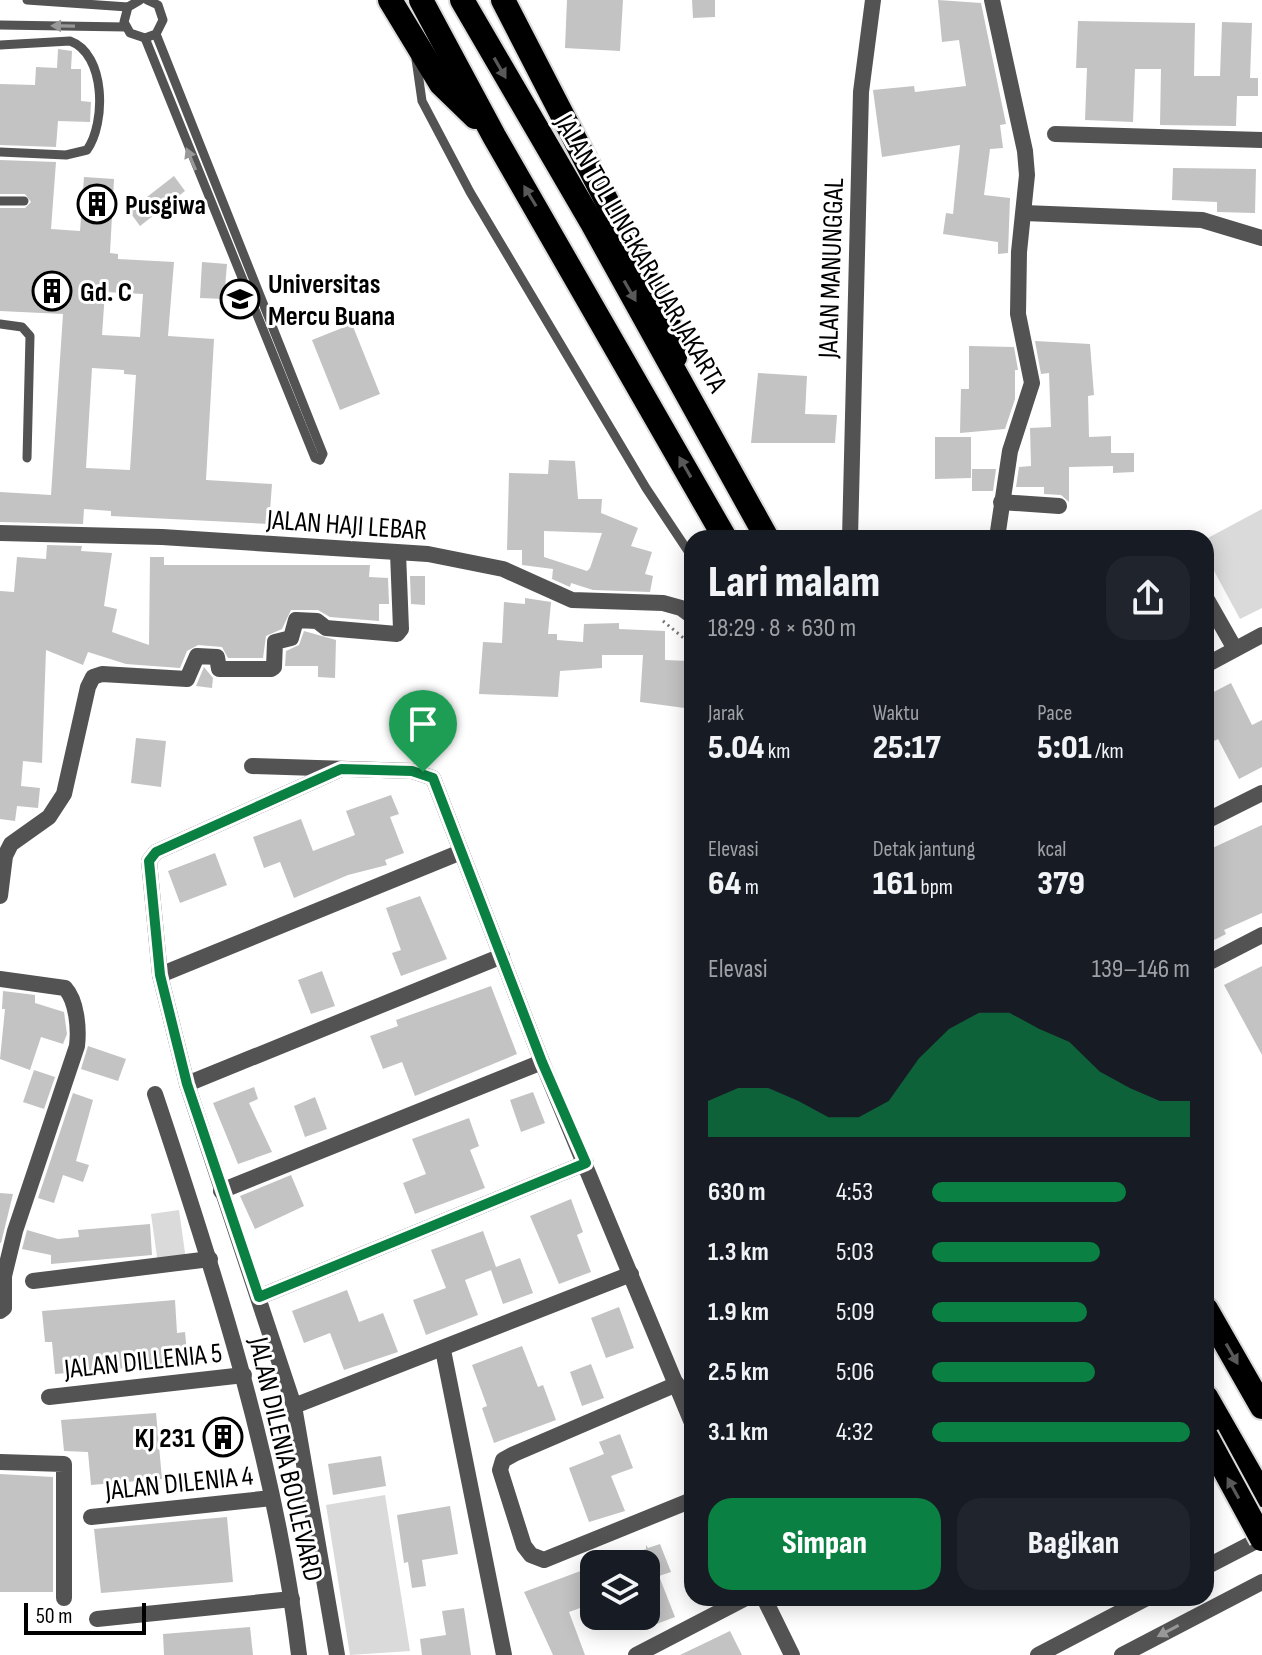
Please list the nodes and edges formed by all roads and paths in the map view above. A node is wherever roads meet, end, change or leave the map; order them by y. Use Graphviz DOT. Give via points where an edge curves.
graph roads {
  1 [pos="27,0"];
  2 [pos="147,0"];
  3 [pos="390,0"];
  4 [pos="421,0"];
  5 [pos="462,0"];
  6 [pos="503,0"];
  7 [pos="873,0"];
  8 [pos="992,0"];
  9 [pos="134,2"];
  10 [pos="0,25"];
  11 [pos="126,27"];
  12 [pos="156,34"];
  13 [pos="145,38"];
  14 [pos="414,42"];
  15 [pos="0,45"];
  16 [pos="1055,134"];
  17 [pos="494,136"];
  18 [pos="1262,140"];
  19 [pos="0,152"];
  20 [pos="0,201"];
  21 [pos="24,201"];
  22 [pos="1024,213"];
  23 [pos="1262,238"];
  24 [pos="0,324"];
  25 [pos="679,376"];
  26 [pos="27,458"];
  27 [pos="1001,502"];
  28 [pos="1059,506"];
  29 [pos="720,530"];
  30 [pos="763,530"];
  31 [pos="850,530"];
  32 [pos="998,530"];
  33 [pos="0,533"];
  34 [pos="684,545"];
  35 [pos="398,553"];
  36 [pos="641,604"];
  37 [pos="684,611"];
  38 [pos="1214,612"];
  39 [pos="1262,635"];
  40 [pos="684,639"];
  41 [pos="1235,649"];
  42 [pos="1214,661"];
  43 [pos="252,766"];
  44 [pos="341,769"];
  45 [pos="1262,793"];
  46 [pos="1214,817"];
  47 [pos="461,852"];
  48 [pos="0,896"];
  49 [pos="1262,935"];
  50 [pos="502,956"];
  51 [pos="1214,960"];
  52 [pos="160,975"];
  53 [pos="0,979"];
  54 [pos="542,1062"];
  55 [pos="187,1084"];
  56 [pos="155,1094"];
  57 [pos="586,1163"];
  58 [pos="221,1191"];
  59 [pos="210,1259"];
  60 [pos="631,1274"];
  61 [pos="33,1281"];
  62 [pos="259,1297"];
  63 [pos="0,1311"];
  64 [pos="1214,1323"];
  65 [pos="443,1350"];
  66 [pos="244,1375"];
  67 [pos="677,1384"];
  68 [pos="49,1397"];
  69 [pos="684,1402"];
  70 [pos="294,1406"];
  71 [pos="1262,1407"];
  72 [pos="1214,1411"];
  73 [pos="1214,1451"];
  74 [pos="0,1462"];
  75 [pos="1262,1495"];
  76 [pos="272,1498"];
  77 [pos="684,1503"];
  78 [pos="91,1517"];
  79 [pos="1262,1539"];
  80 [pos="1214,1563"];
  81 [pos="1262,1582"];
  82 [pos="64,1598"];
  83 [pos="292,1599"];
  84 [pos="731,1606"];
  85 [pos="768,1606"];
  86 [pos="1132,1606"];
  87 [pos="97,1619"];
  88 [pos="299,1655"];
  89 [pos="337,1655"];
  90 [pos="504,1655"];
  91 [pos="636,1655"];
  92 [pos="792,1655"];
  93 [pos="1038,1655"];
  94 [pos="1122,1655"];
  1 -- 9 [label="lane"];
  2 -- 12 [label="lane" via="162,12"];
  3 -- 14 [label="highway"];
  4 -- 17 [label="highway"];
  5 -- 25 [label="highway, JALAN TOL LINGKAR LUAR JAKARTA, one-way"];
  6 -- 25 [label="highway" via="668,320"];
  7 -- 31 [label="street, JALAN MANUNGGAL" via="861,92"];
  8 -- 22 [label="street" via="1025,151"];
  9 -- 11 [label="lane"];
  11 -- 10 [label="lane, one-way"];
  11 -- 13 [label="lane"];
  12 -- 13 [label="lane"];
  12 -- 13 [label="lane, one-way" via="323,454 320,460"];
  14 -- 17 [label="highway" via="441,84"];
  14 -- 34 [label="lane" via="422,101 470,192"];
  15 -- 19 [label="lane" via="78,44 92,61 99,100 87,150 66,155"];
  16 -- 18 [label="street"];
  29 -- 17 [label="highway, one-way"];
  20 -- 21 [label="lane"];
  22 -- 23 [label="street" via="1202,220"];
  22 -- 27 [label="street" via="1018,314 1032,383 1010,451"];
  24 -- 26 [label="lane" via="22,327 30,336"];
  25 -- 30 [label="highway, JALAN TOL LINGKAR LUAR JAKARTA"];
  27 -- 28 [label="street"];
  27 -- 32 [label="street"];
  33 -- 35 [label="street, JALAN HAJI LEBAR" via="162,537"];
  35 -- 36 [label="street, JALAN HAJI LEBAR" via="503,569 572,600"];
  35 -- 48 [label="street" via="397,634 296,620 291,638 275,642 271,669 219,669 217,657 203,654 187,679 93,677 64,794 49,817 11,844"];
  36 -- 37 [label="street, JALAN HAJI LEBAR" via="663,603"];
  36 -- 40 [label="path"];
  38 -- 41 [label="street"];
  39 -- 41 [label="street"];
  41 -- 42 [label="street"];
  43 -- 44 [label="street"];
  44 -- 47 [label="street" via="412,771 433,778"];
  44 -- 52 [label="street" via="151,856"];
  45 -- 46 [label="street"];
  47 -- 50 [label="street"];
  47 -- 52 [label="street"];
  49 -- 51 [label="street"];
  50 -- 54 [label="street"];
  50 -- 55 [label="street"];
  52 -- 55 [label="street"];
  53 -- 63 [label="street" via="65,988 78,1032 15,1231"];
  54 -- 57 [label="street"];
  54 -- 58 [label="street"];
  55 -- 58 [label="street"];
  56 -- 59 [label="street, JALAN DILENIA BOULEVARD"];
  57 -- 60 [label="street"];
  57 -- 62 [label="street"];
  58 -- 62 [label="street"];
  59 -- 61 [label="street"];
  59 -- 66 [label="street, JALAN DILENIA BOULEVARD"];
  60 -- 65 [label="street"];
  60 -- 67 [label="street"];
  62 -- 70 [label="street"];
  64 -- 71 [label="highway, one-way"];
  65 -- 70 [label="street"];
  65 -- 90 [label="street"];
  66 -- 68 [label="street, JALAN DILLENIA 5"];
  66 -- 76 [label="street, JALAN DILENIA BOULEVARD"];
  67 -- 69 [label="street"];
  67 -- 77 [label="street" via="514,1454 503,1460 500,1470 524,1546 544,1560"];
  70 -- 89 [label="street"];
  72 -- 75 [label="highway"];
  79 -- 73 [label="highway, one-way, bridge"];
  74 -- 82 [label="street" via="64,1464"];
  76 -- 78 [label="street, JALAN DILENIA 4"];
  76 -- 83 [label="street, JALAN DILENIA BOULEVARD"];
  79 -- 80 [label="street"];
  81 -- 94 [label="street, one-way"];
  83 -- 87 [label="street"];
  83 -- 88 [label="street, JALAN DILENIA BOULEVARD"];
  84 -- 91 [label="street"];
  85 -- 92 [label="street"];
  86 -- 93 [label="street"];
}
